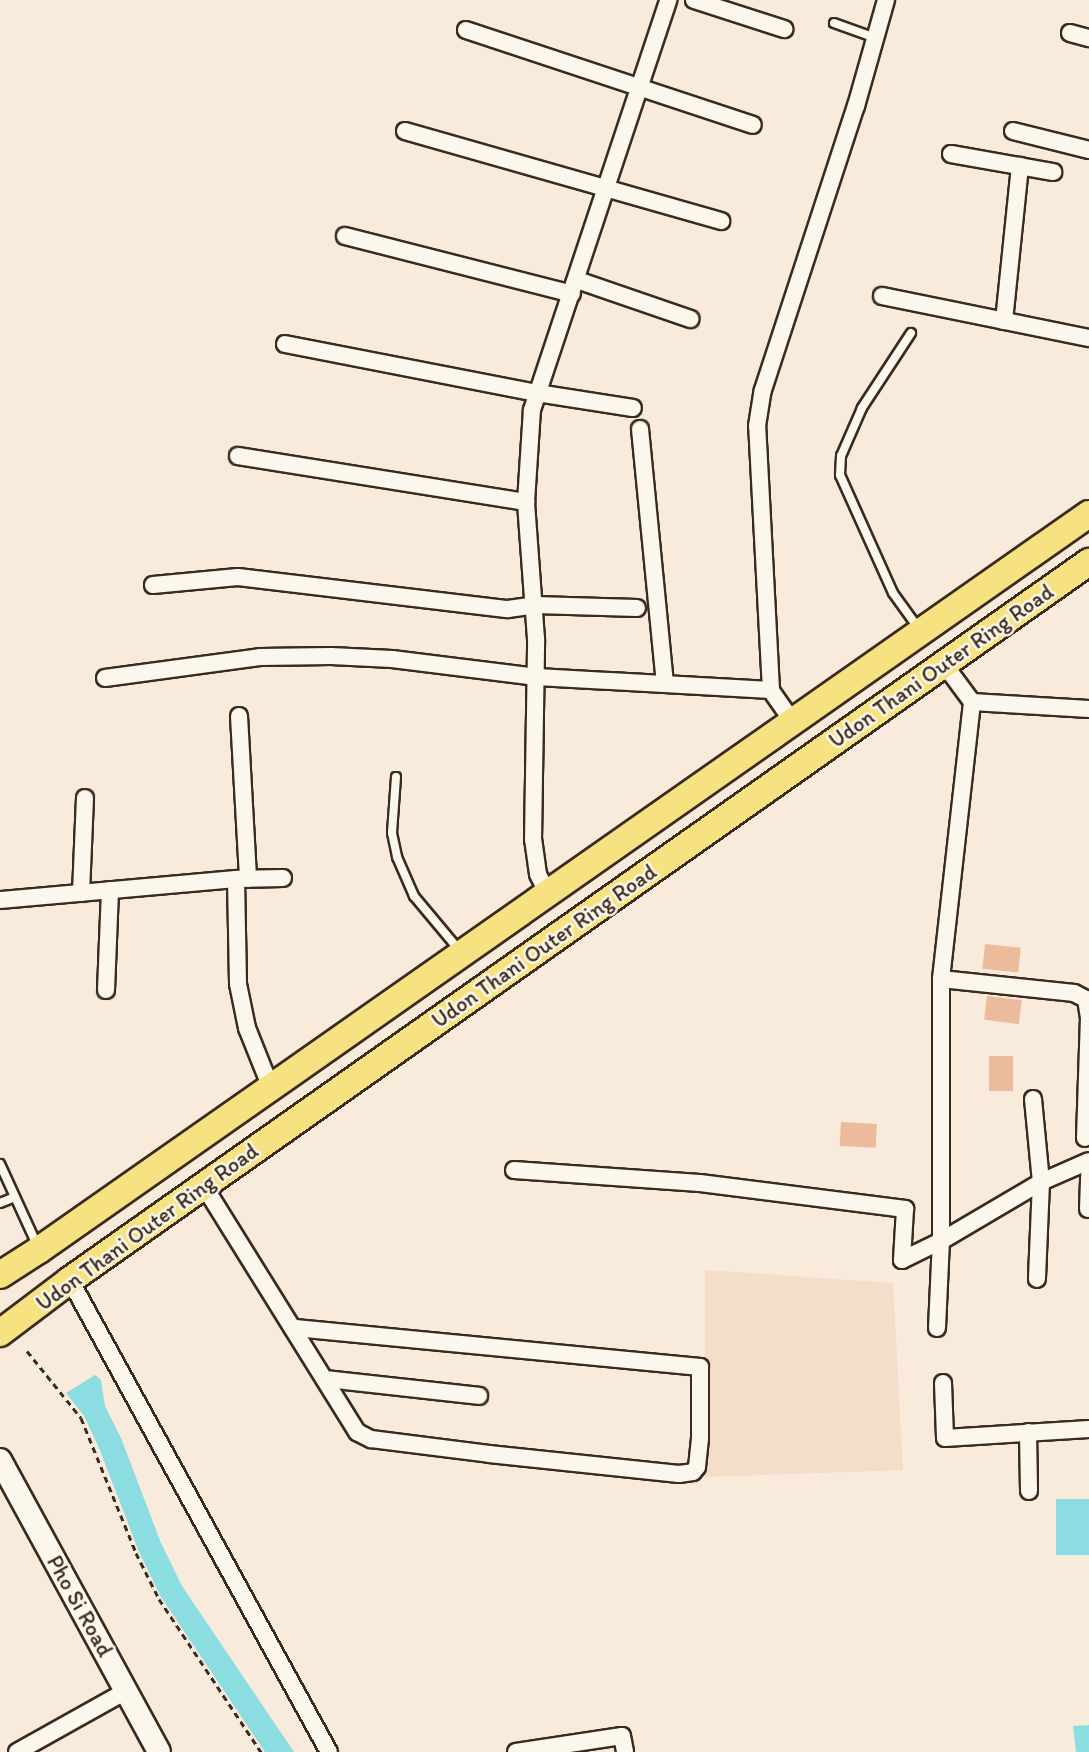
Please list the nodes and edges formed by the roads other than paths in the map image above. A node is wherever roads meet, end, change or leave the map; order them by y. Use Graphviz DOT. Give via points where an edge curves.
graph roads {
  1 [pos="668,0"];
  2 [pos="694,0"];
  3 [pos="886,0"];
  4 [pos="834,23"];
  5 [pos="784,29"];
  6 [pos="465,30"];
  7 [pos="1070,33"];
  8 [pos="876,38"];
  9 [pos="1089,38"];
  10 [pos="639,89"];
  11 [pos="753,125"];
  12 [pos="405,131"];
  13 [pos="1013,131"];
  14 [pos="1088,148"];
  15 [pos="951,154"];
  16 [pos="1020,166"];
  17 [pos="1053,172"];
  18 [pos="606,186"];
  19 [pos="721,221"];
  20 [pos="345,236"];
  21 [pos="574,287"];
  22 [pos="882,296"];
  23 [pos="690,319"];
  24 [pos="1004,321"];
  25 [pos="911,333"];
  26 [pos="1089,338"];
  27 [pos="285,344"];
  28 [pos="537,393"];
  29 [pos="633,408"];
  30 [pos="640,429"];
  31 [pos="238,456"];
  32 [pos="526,502"];
  33 [pos="1089,514"];
  34 [pos="1089,562"];
  35 [pos="153,585"];
  36 [pos="536,605"];
  37 [pos="637,608"];
  38 [pos="921,632"];
  39 [pos="944,664"];
  40 [pos="537,677"];
  41 [pos="105,678"];
  42 [pos="665,684"];
  43 [pos="771,690"];
  44 [pos="972,702"];
  45 [pos="1089,709"];
  46 [pos="238,716"];
  47 [pos="793,722"];
  48 [pos="396,777"];
  49 [pos="85,798"];
  50 [pos="283,878"];
  51 [pos="242,879"];
  52 [pos="111,890"];
  53 [pos="81,893"];
  54 [pos="548,894"];
  55 [pos="0,900"];
  56 [pos="462,954"];
  57 [pos="941,979"];
  58 [pos="106,990"];
  59 [pos="271,1088"];
  60 [pos="1033,1099"];
  61 [pos="1087,1138"];
  62 [pos="1089,1160"];
  63 [pos="0,1164"];
  64 [pos="514,1170"];
  65 [pos="1089,1175"];
  66 [pos="1041,1182"];
  67 [pos="204,1186"];
  68 [pos="15,1197"];
  69 [pos="0,1203"];
  70 [pos="1088,1209"];
  71 [pos="941,1241"];
  72 [pos="39,1250"];
  73 [pos="0,1275"];
  74 [pos="1038,1279"];
  75 [pos="70,1280"];
  76 [pos="293,1328"];
  77 [pos="937,1328"];
  78 [pos="0,1334"];
  79 [pos="326,1379"];
  80 [pos="944,1383"];
  81 [pos="479,1396"];
  82 [pos="1089,1429"];
  83 [pos="1028,1432"];
  84 [pos="0,1460"];
  85 [pos="1029,1491"];
  86 [pos="126,1691"];
  87 [pos="538,1750"];
  88 [pos="17,1752"];
  89 [pos="159,1752"];
  90 [pos="329,1752"];
  91 [pos="516,1752"];
  92 [pos="625,1752"];
  1 -- 10 [label="street"];
  2 -- 5 [label="street"];
  3 -- 8 [label="street"];
  4 -- 8 [label="lane"];
  6 -- 10 [label="street"];
  7 -- 9 [label="street"];
  8 -- 43 [label="street" via="763,390 757,426"];
  10 -- 11 [label="street"];
  10 -- 18 [label="street"];
  12 -- 18 [label="street"];
  13 -- 14 [label="street"];
  15 -- 16 [label="street"];
  16 -- 17 [label="street"];
  16 -- 24 [label="street"];
  18 -- 19 [label="street"];
  18 -- 21 [label="street"];
  20 -- 21 [label="street"];
  21 -- 23 [label="street"];
  21 -- 28 [label="street"];
  22 -- 24 [label="street"];
  24 -- 26 [label="street"];
  25 -- 38 [label="lane" via="862,408 841,456 840,475 893,593"];
  27 -- 28 [label="street"];
  28 -- 29 [label="street"];
  28 -- 32 [label="street" via="532,410"];
  30 -- 42 [label="street"];
  31 -- 32 [label="street"];
  32 -- 36 [label="street"];
  33 -- 38 [label="main road, Udon Thani Outer Ring Road"];
  34 -- 39 [label="main road, Udon Thani Outer Ring Road"];
  35 -- 36 [label="street" via="238,577 508,609"];
  36 -- 37 [label="street"];
  36 -- 40 [label="street"];
  38 -- 47 [label="main road, Udon Thani Outer Ring Road"];
  39 -- 44 [label="street"];
  39 -- 67 [label="main road, Udon Thani Outer Ring Road"];
  40 -- 41 [label="street" via="392,659 331,656 260,657"];
  40 -- 42 [label="street"];
  40 -- 54 [label="street" via="534,858"];
  42 -- 43 [label="street"];
  43 -- 47 [label="street"];
  44 -- 45 [label="street"];
  44 -- 57 [label="street"];
  46 -- 51 [label="street"];
  47 -- 54 [label="main road, Udon Thani Outer Ring Road"];
  48 -- 56 [label="lane" via="392,833 397,857 414,896"];
  49 -- 53 [label="street"];
  50 -- 51 [label="street"];
  51 -- 52 [label="street"];
  51 -- 59 [label="street" via="238,984 247,1028"];
  52 -- 53 [label="street"];
  52 -- 58 [label="street"];
  53 -- 55 [label="street"];
  54 -- 56 [label="main road, Udon Thani Outer Ring Road"];
  56 -- 59 [label="main road, Udon Thani Outer Ring Road"];
  57 -- 61 [label="street" via="1074,993 1086,999"];
  57 -- 71 [label="street"];
  59 -- 72 [label="main road, Udon Thani Outer Ring Road"];
  60 -- 66 [label="street"];
  61 -- 62 [label="street"];
  62 -- 66 [label="street"];
  63 -- 68 [label="lane"];
  64 -- 71 [label="street" via="700,1184 905,1209 902,1260"];
  65 -- 70 [label="street"];
  66 -- 71 [label="street"];
  66 -- 74 [label="street"];
  67 -- 75 [label="main road, Udon Thani Outer Ring Road"];
  67 -- 76 [label="street"];
  68 -- 69 [label="lane"];
  68 -- 72 [label="lane"];
  71 -- 77 [label="street"];
  72 -- 73 [label="main road, Udon Thani Outer Ring Road"];
  75 -- 78 [label="main road, Udon Thani Outer Ring Road"];
  75 -- 90 [label="street"];
  76 -- 79 [label="street"];
  76 -- 79 [label="street" via="700,1367 699,1461 693,1472 679,1474 371,1439 357,1432"];
  79 -- 81 [label="street"];
  80 -- 83 [label="street" via="945,1438"];
  82 -- 83 [label="street"];
  83 -- 85 [label="street"];
  84 -- 86 [label="main road, Pho Si Road"];
  86 -- 88 [label="street"];
  86 -- 89 [label="main road, Pho Si Road"];
  87 -- 91 [label="street"];
  87 -- 92 [label="street" via="622,1736"];
}
